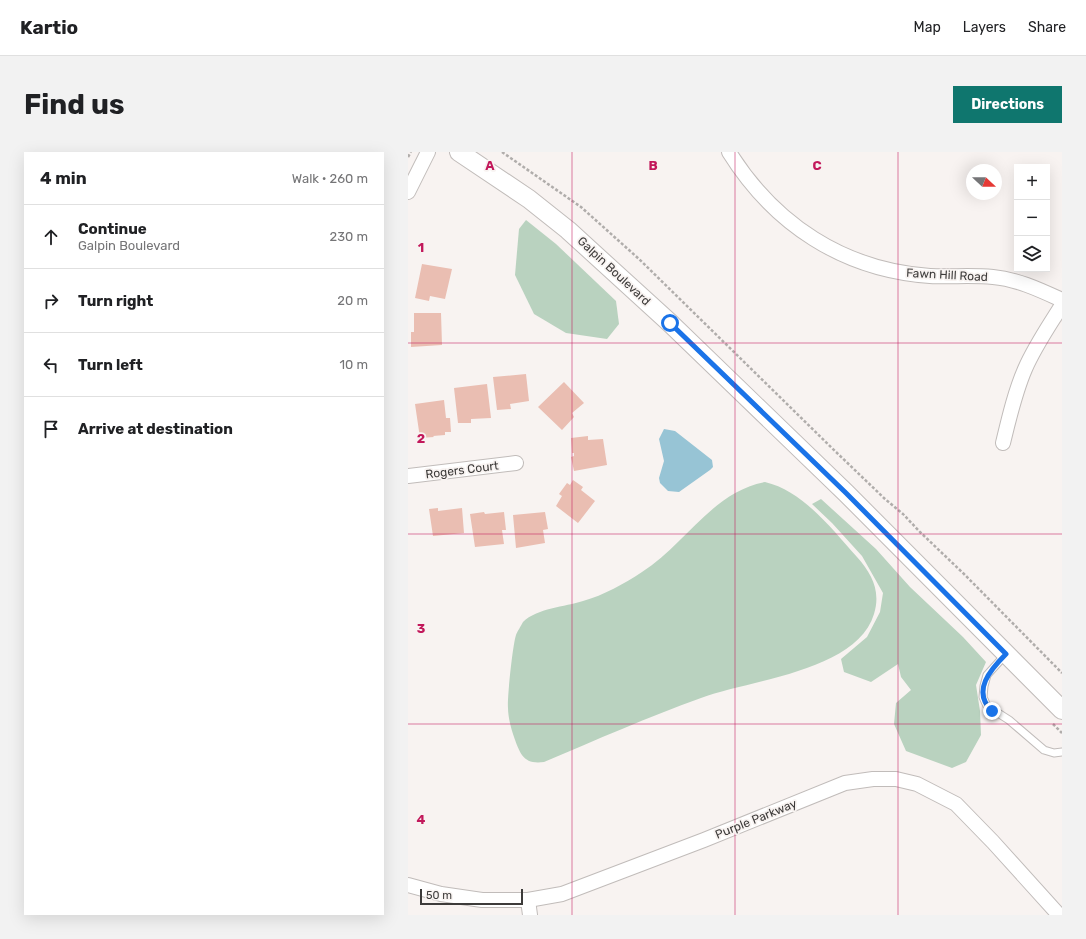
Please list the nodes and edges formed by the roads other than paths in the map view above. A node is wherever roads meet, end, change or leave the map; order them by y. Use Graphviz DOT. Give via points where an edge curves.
graph roads {
  1 [pos="428,152"];
  2 [pos="459,152"];
  3 [pos="729,152"];
  4 [pos="408,192"];
  5 [pos="1062,300"];
  6 [pos="1062,305"];
  7 [pos="1003,443"];
  8 [pos="516,463"];
  9 [pos="408,476"];
  10 [pos="1006,654"];
  11 [pos="1062,710"];
  12 [pos="1062,752"];
  13 [pos="408,886"];
  14 [pos="528,900"];
  15 [pos="530,915"];
  16 [pos="1059,915"];
  1 -- 4 [label="street"];
  2 -- 10 [label="street, Galpin Boulevard" via="529,199 574,235 670,323 846,493"];
  3 -- 5 [label="street, Fawn Hill Road" via="744,176 764,200 813,239 840,253 893,271 929,276 994,277 1037,289"];
  6 -- 7 [label="street" via="1042,335 1025,369"];
  8 -- 9 [label="street, Rogers Court"];
  10 -- 11 [label="street, Galpin Boulevard"];
  10 -- 12 [label="lane" via="987,675 983,698 987,706 1009,720 1044,750"];
  13 -- 14 [label="street, Purple Parkway" via="463,899"];
  14 -- 15 [label="street"];
  14 -- 16 [label="street, Purple Parkway" via="562,894 608,878 845,783 896,779 917,784 956,804"];
}
